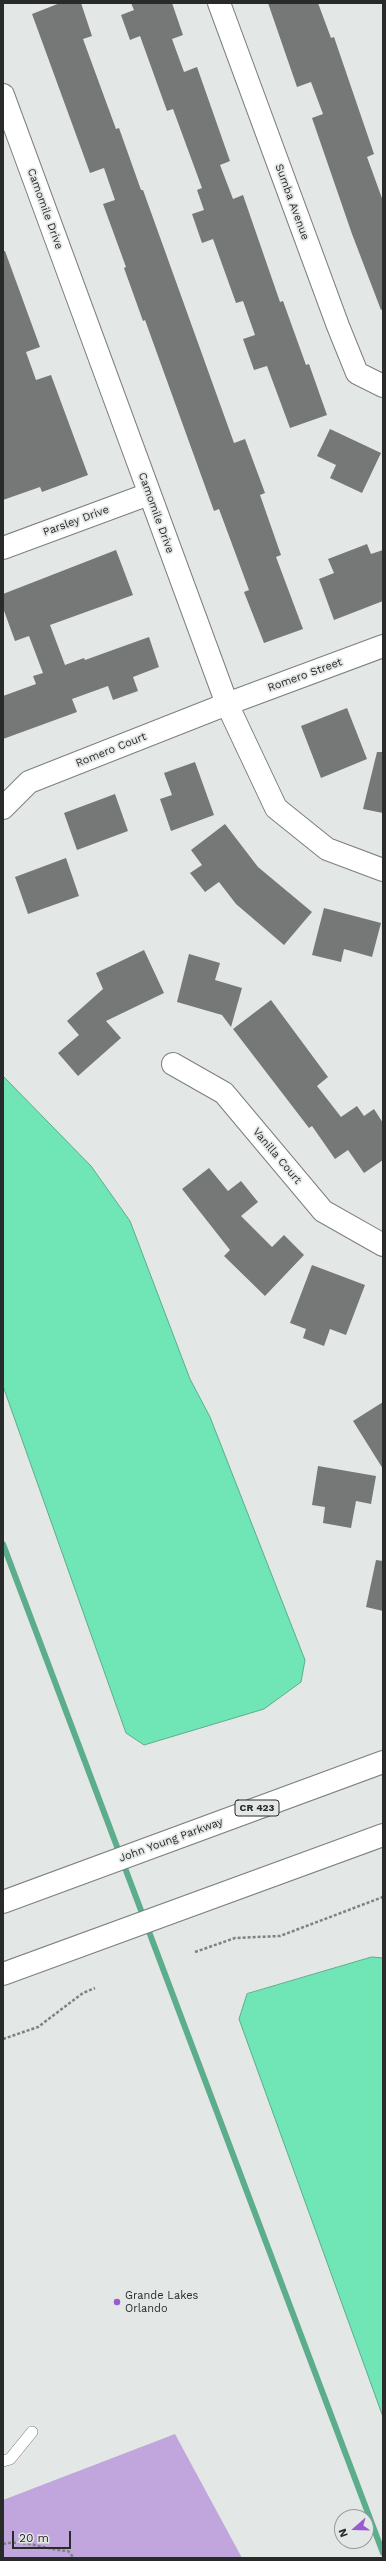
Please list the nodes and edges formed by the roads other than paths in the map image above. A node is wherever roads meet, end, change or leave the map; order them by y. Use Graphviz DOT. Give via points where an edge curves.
graph roads {
  1 [pos="219,3"];
  2 [pos="3,95"];
  3 [pos="383,386"];
  4 [pos="149,494"];
  5 [pos="3,548"];
  6 [pos="383,646"];
  7 [pos="227,704"];
  8 [pos="3,808"];
  9 [pos="383,870"];
  10 [pos="173,1064"];
  11 [pos="383,1245"];
  12 [pos="383,1762"];
  13 [pos="383,1835"];
  14 [pos="3,1902"];
  15 [pos="3,1974"];
  16 [pos="32,2432"];
  17 [pos="3,2461"];
  1 -- 3 [label="main road, Sumba Avenue" via="338,326 358,373"];
  2 -- 4 [label="main road, Camomile Drive"];
  4 -- 5 [label="main road, Parsley Drive"];
  4 -- 7 [label="main road, Camomile Drive"];
  6 -- 7 [label="main road, Romero Street"];
  7 -- 8 [label="main road, Romero Court" via="29,782"];
  7 -- 9 [label="main road, Camomile Drive" via="276,808 327,849"];
  10 -- 11 [label="main road, Vanilla Court" via="224,1093 323,1211"];
  12 -- 14 [label="main road, John Young Parkway / CR 423"];
  13 -- 15 [label="main road"];
  16 -- 17 [label="lane" via="10,2459"];
}
